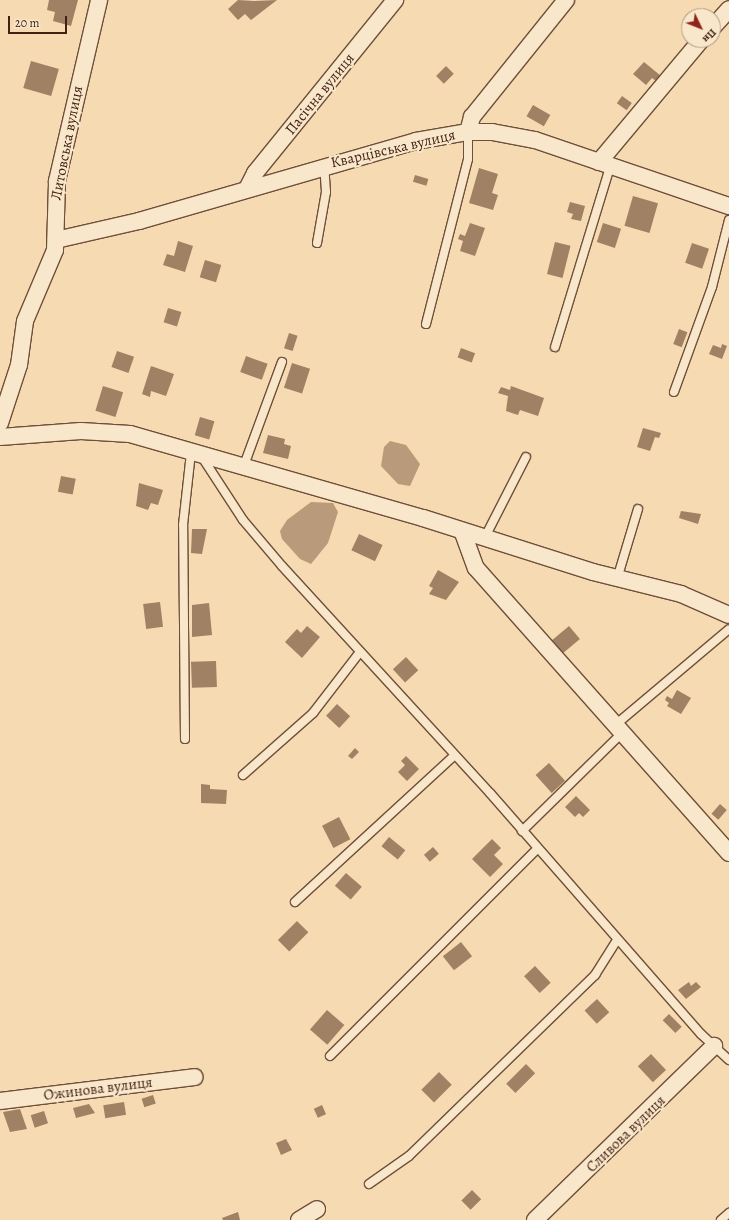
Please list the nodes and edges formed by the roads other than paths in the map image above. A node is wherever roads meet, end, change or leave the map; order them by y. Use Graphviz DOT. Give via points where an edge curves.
graph roads {
  1 [pos="99,0"];
  2 [pos="395,0"];
  3 [pos="566,0"];
  4 [pos="729,9"];
  5 [pos="721,18"];
  6 [pos="695,48"];
  7 [pos="468,132"];
  8 [pos="605,164"];
  9 [pos="323,165"];
  10 [pos="247,189"];
  11 [pos="726,201"];
  12 [pos="729,220"];
  13 [pos="56,240"];
  14 [pos="317,243"];
  15 [pos="426,324"];
  16 [pos="555,347"];
  17 [pos="282,362"];
  18 [pos="674,392"];
  19 [pos="0,423"];
  20 [pos="0,436"];
  21 [pos="196,455"];
  22 [pos="526,457"];
  23 [pos="243,468"];
  24 [pos="638,509"];
  25 [pos="463,533"];
  26 [pos="484,539"];
  27 [pos="618,579"];
  28 [pos="729,615"];
  29 [pos="729,629"];
  30 [pos="360,652"];
  31 [pos="618,730"];
  32 [pos="185,739"];
  33 [pos="455,755"];
  34 [pos="243,775"];
  35 [pos="522,831"];
  36 [pos="537,849"];
  37 [pos="729,853"];
  38 [pos="295,902"];
  39 [pos="617,940"];
  40 [pos="714,1046"];
  41 [pos="330,1056"];
  42 [pos="729,1060"];
  43 [pos="195,1077"];
  44 [pos="0,1101"];
  45 [pos="369,1184"];
  46 [pos="317,1209"];
  47 [pos="729,1213"];
  48 [pos="298,1220"];
  49 [pos="535,1220"];
  50 [pos="721,1220"];
  1 -- 13 [label="street, Литовська вулиця" via="57,181"];
  2 -- 10 [label="street, Пасічна вулиця" via="255,173"];
  3 -- 7 [label="street" via="475,113"];
  4 -- 5 [label="street"];
  6 -- 8 [label="street"];
  7 -- 8 [label="street, Кварцівська вулиця" via="512,134"];
  7 -- 9 [label="street, Кварцівська вулиця" via="416,141"];
  7 -- 15 [label="lane" via="468,159"];
  8 -- 11 [label="street, Кварцівська вулиця"];
  8 -- 16 [label="lane"];
  9 -- 10 [label="street, Кварцівська вулиця"];
  9 -- 14 [label="lane" via="326,192"];
  10 -- 13 [label="street, Кварцівська вулиця"];
  12 -- 18 [label="lane" via="705,306"];
  13 -- 19 [label="street, Литовська вулиця" via="51,264 25,321 19,365"];
  17 -- 23 [label="lane"];
  20 -- 21 [label="street" via="21,432 120,432"];
  21 -- 23 [label="street"];
  21 -- 30 [label="lane" via="243,520"];
  21 -- 32 [label="lane" via="183,525"];
  22 -- 26 [label="lane"];
  23 -- 25 [label="street" via="423,518"];
  24 -- 27 [label="lane"];
  25 -- 26 [label="street"];
  25 -- 31 [label="street" via="476,568"];
  26 -- 27 [label="street"];
  27 -- 28 [label="street" via="681,594"];
  29 -- 31 [label="lane"];
  30 -- 33 [label="lane"];
  30 -- 34 [label="lane" via="308,718"];
  31 -- 35 [label="lane"];
  31 -- 37 [label="street"];
  33 -- 35 [label="lane"];
  33 -- 38 [label="lane"];
  35 -- 36 [label="lane"];
  36 -- 39 [label="lane"];
  36 -- 41 [label="lane"];
  39 -- 40 [label="lane"];
  39 -- 45 [label="lane" via="595,975 408,1156"];
  40 -- 42 [label="lane"];
  40 -- 49 [label="street, Сливова вулиця"];
  43 -- 44 [label="street, Ожинова вулиця"];
  46 -- 48 [label="street"];
  47 -- 50 [label="lane"];
}
